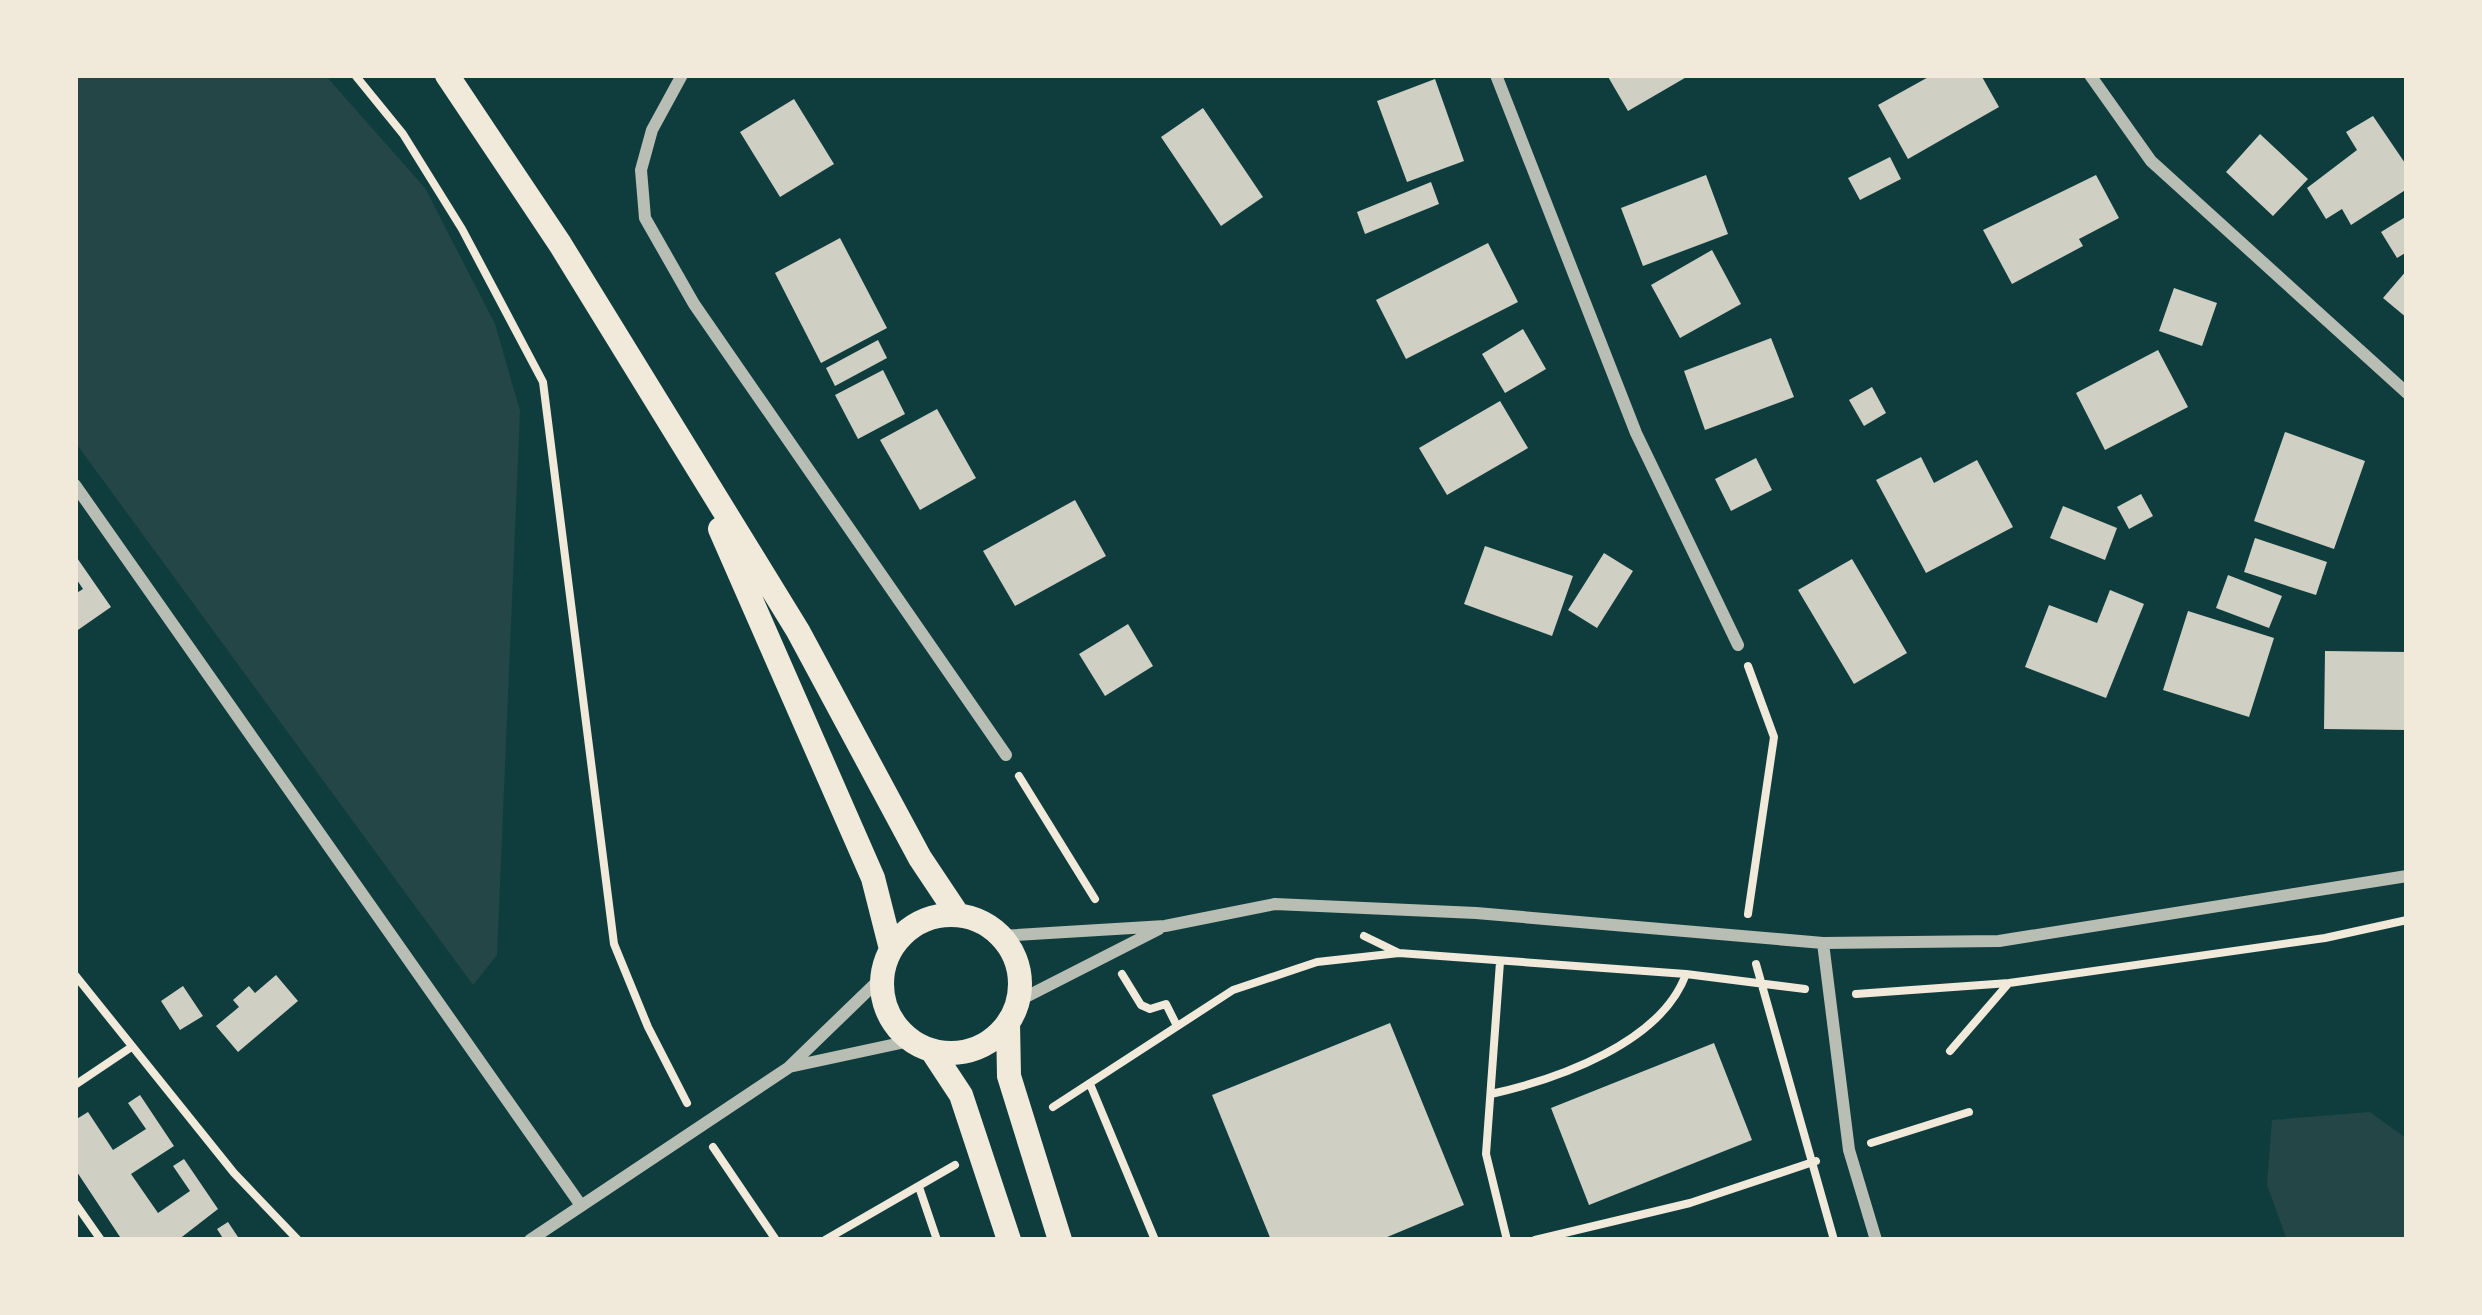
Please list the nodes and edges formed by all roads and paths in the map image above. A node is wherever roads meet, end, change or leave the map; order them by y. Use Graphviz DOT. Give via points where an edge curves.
graph roads {
  1 [pos="356,75"];
  2 [pos="447,75"];
  3 [pos="682,75"];
  4 [pos="1496,75"];
  5 [pos="2090,75"];
  6 [pos="2407,393"];
  7 [pos="688,455"];
  8 [pos="75,485"];
  9 [pos="1738,645"];
  10 [pos="1006,755"];
  11 [pos="2407,876"];
  12 [pos="1095,899"];
  13 [pos="1748,907"];
  14 [pos="958,915"];
  15 [pos="2407,920"];
  16 [pos="1165,926"];
  17 [pos="1359,934"];
  18 [pos="1000,936"];
  19 [pos="1823,943"];
  20 [pos="891,949"];
  21 [pos="1400,953"];
  22 [pos="1500,962"];
  23 [pos="1136,964"];
  24 [pos="1686,974"];
  25 [pos="75,975"];
  26 [pos="881,978"];
  27 [pos="1760,982"];
  28 [pos="2008,983"];
  29 [pos="1789,987"];
  30 [pos="1862,994"];
  31 [pos="1013,1012"];
  32 [pos="1177,1026"];
  33 [pos="921,1046"];
  34 [pos="130,1048"];
  35 [pos="1950,1052"];
  36 [pos="788,1068"];
  37 [pos="1090,1084"];
  38 [pos="75,1085"];
  39 [pos="1491,1094"];
  40 [pos="1053,1107"];
  41 [pos="1969,1112"];
  42 [pos="698,1123"];
  43 [pos="1849,1150"];
  44 [pos="966,1158"];
  45 [pos="1814,1162"];
  46 [pos="919,1187"];
  47 [pos="75,1203"];
  48 [pos="580,1204"];
  49 [pos="101,1240"];
  50 [pos="298,1240"];
  51 [pos="530,1240"];
  52 [pos="776,1240"];
  53 [pos="825,1240"];
  54 [pos="937,1240"];
  55 [pos="1009,1240"];
  56 [pos="1060,1240"];
  57 [pos="1155,1240"];
  58 [pos="1507,1240"];
  59 [pos="1535,1240"];
  60 [pos="1834,1240"];
  61 [pos="1876,1240"];
  1 -- 42 [label="path" via="462,229 543,382 614,944"];
  2 -- 7 [label="main road"];
  3 -- 10 [label="street" via="641,170 645,218 694,304"];
  4 -- 9 [label="street" via="1636,433"];
  5 -- 6 [label="street" via="2151,160"];
  7 -- 14 [label="main road"];
  7 -- 20 [label="main road" via="873,878"];
  8 -- 48 [label="street"];
  9 -- 13 [label="path" via="1774,737"];
  10 -- 12 [label="path"];
  11 -- 19 [label="street" via="2000,940"];
  14 -- 18 [label="main road"];
  14 -- 20 [label="main road" via="928,919"];
  15 -- 28 [label="path"];
  16 -- 18 [label="street"];
  16 -- 19 [label="street" via="1275,904"];
  16 -- 31 [label="street"];
  17 -- 21 [label="path"];
  18 -- 31 [label="main road" via="1013,954"];
  19 -- 43 [label="street"];
  20 -- 26 [label="main road"];
  21 -- 22 [label="path"];
  21 -- 32 [label="path" via="1316,962 1233,990"];
  22 -- 24 [label="path"];
  22 -- 39 [label="path"];
  23 -- 32 [label="path" via="1119,970 1141,1005 1166,1004"];
  24 -- 27 [label="path"];
  24 -- 39 [label="path" via="1677,999 1604,1055 1551,1080"];
  25 -- 34 [label="path"];
  26 -- 33 [label="main road" via="893,1024"];
  26 -- 36 [label="street"];
  27 -- 29 [label="path"];
  27 -- 45 [label="path"];
  28 -- 30 [label="path"];
  28 -- 35 [label="path"];
  31 -- 33 [label="main road" via="970,1051"];
  31 -- 56 [label="main road" via="1009,1076"];
  32 -- 37 [label="path"];
  33 -- 36 [label="street"];
  33 -- 55 [label="main road" via="961,1095"];
  34 -- 38 [label="path"];
  34 -- 50 [label="path"];
  36 -- 42 [label="street"];
  37 -- 40 [label="path"];
  37 -- 57 [label="path"];
  39 -- 58 [label="path" via="1486,1154"];
  41 -- 43 [label="path"];
  42 -- 48 [label="street"];
  42 -- 52 [label="path"];
  43 -- 45 [label="path"];
  43 -- 61 [label="street"];
  44 -- 46 [label="path"];
  45 -- 59 [label="path" via="1690,1203"];
  45 -- 60 [label="path"];
  46 -- 53 [label="path"];
  46 -- 54 [label="path"];
  47 -- 49 [label="path"];
  48 -- 51 [label="street"];
}
